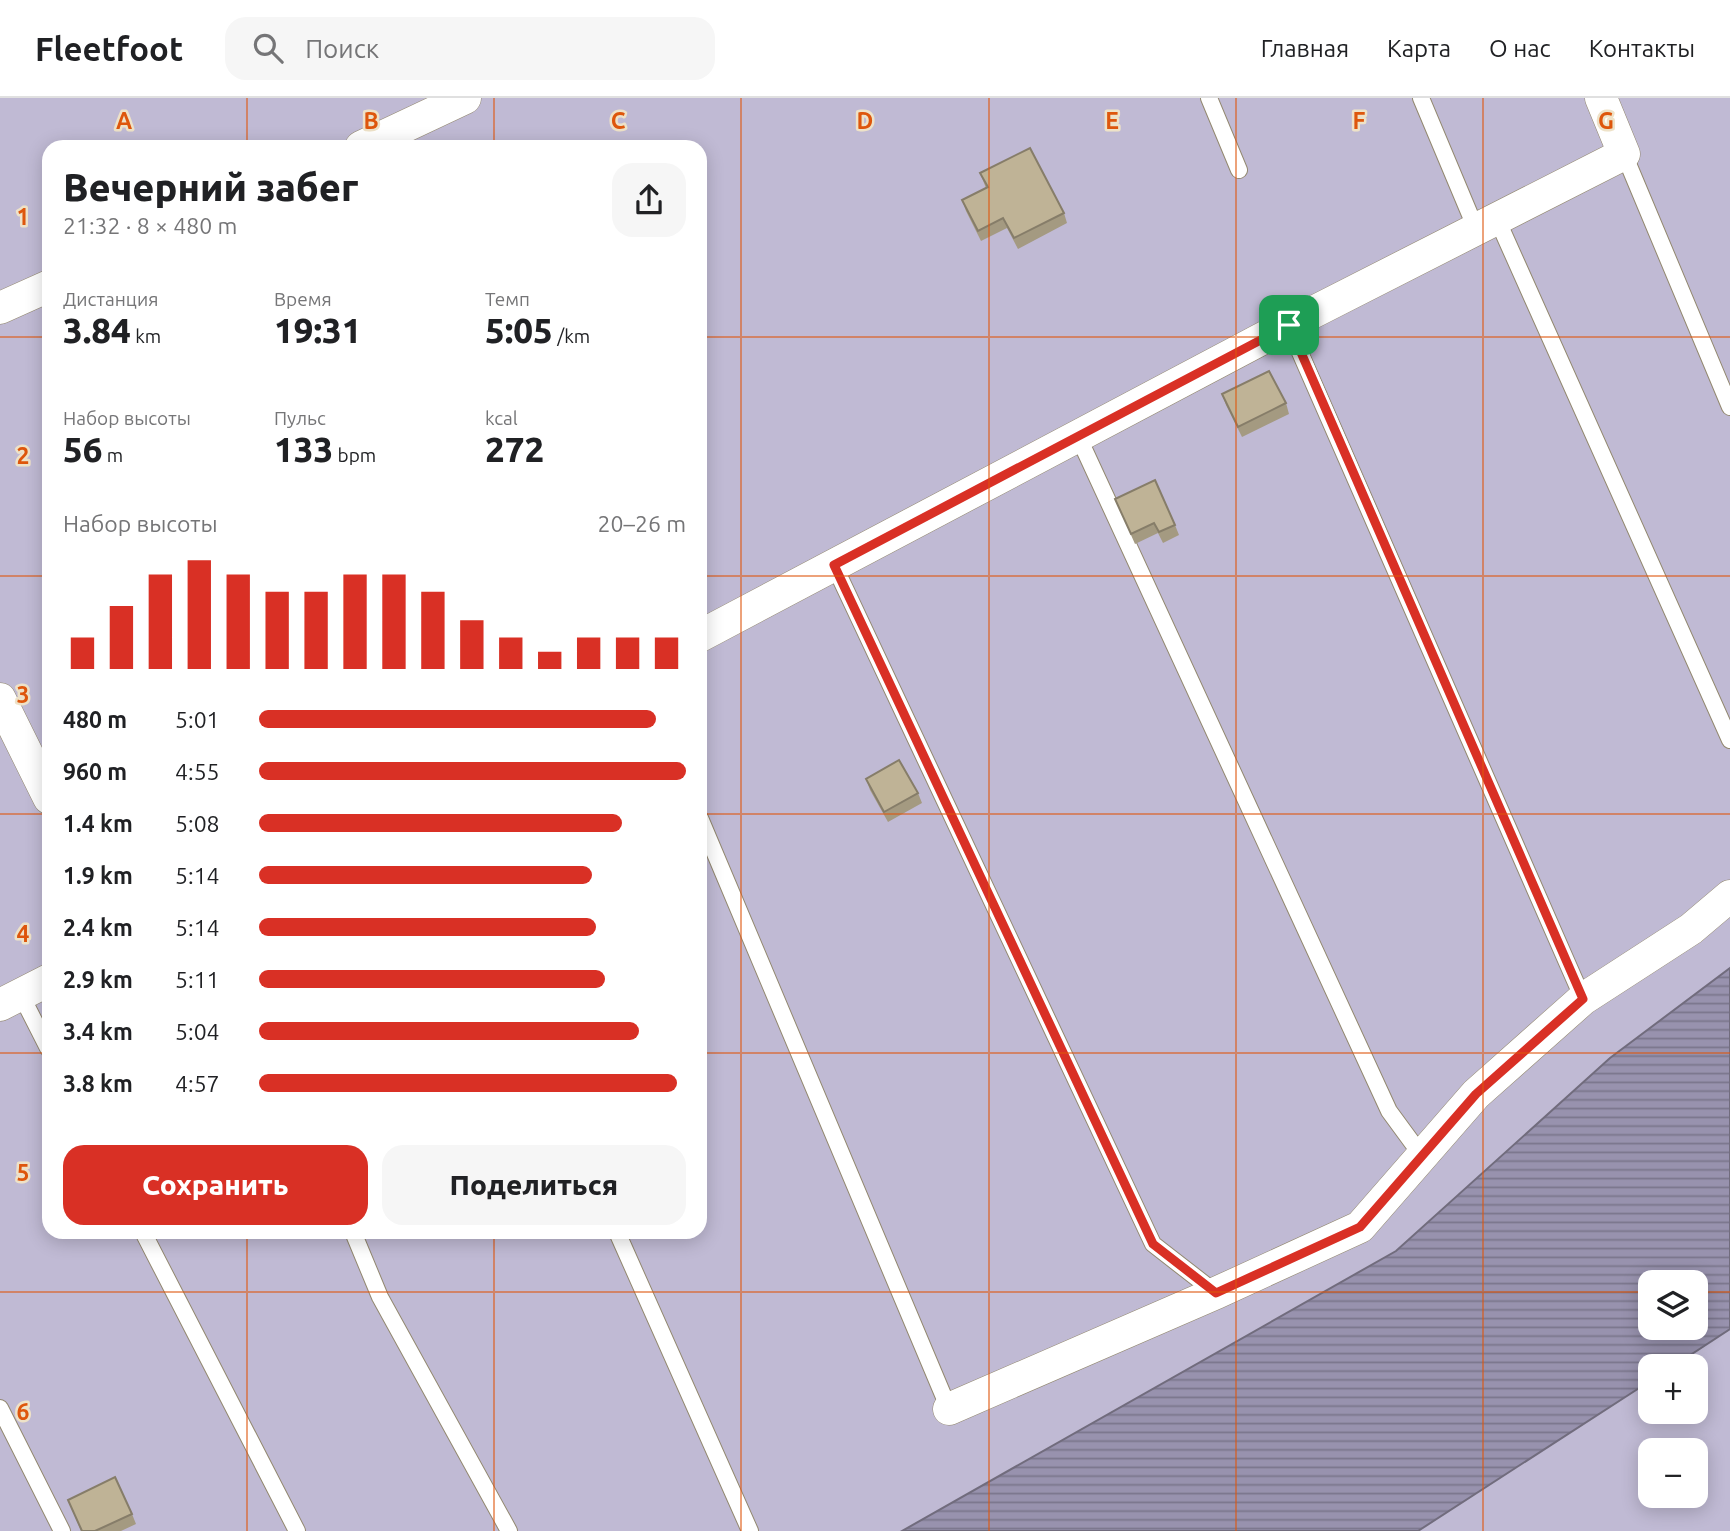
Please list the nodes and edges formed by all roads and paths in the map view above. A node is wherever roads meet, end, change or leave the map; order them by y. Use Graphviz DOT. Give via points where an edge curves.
graph roads {
  1 [pos="466,98"];
  2 [pos="1209,98"];
  3 [pos="1421,98"];
  4 [pos="1601,98"];
  5 [pos="376,140"];
  6 [pos="1624,154"];
  7 [pos="1239,170"];
  8 [pos="1486,224"];
  9 [pos="42,289"];
  10 [pos="0,308"];
  11 [pos="1289,325"];
  12 [pos="1730,407"];
  13 [pos="1078,436"];
  14 [pos="834,565"];
  15 [pos="707,632"];
  16 [pos="0,699"];
  17 [pos="1730,740"];
  18 [pos="42,784"];
  19 [pos="707,835"];
  20 [pos="1730,896"];
  21 [pos="42,983"];
  22 [pos="1583,999"];
  23 [pos="10,1000"];
  24 [pos="42,1041"];
  25 [pos="1422,1156"];
  26 [pos="147,1239"];
  27 [pos="356,1239"];
  28 [pos="620,1239"];
  29 [pos="1216,1293"];
  30 [pos="0,1408"];
  31 [pos="948,1409"];
  32 [pos="62,1531"];
  33 [pos="297,1531"];
  34 [pos="509,1531"];
  35 [pos="750,1531"];
  1 -- 5 [label="street"];
  2 -- 7 [label="lane"];
  3 -- 8 [label="lane"];
  4 -- 6 [label="street"];
  6 -- 8 [label="street"];
  6 -- 12 [label="lane"];
  8 -- 11 [label="street"];
  8 -- 17 [label="lane"];
  9 -- 10 [label="street"];
  11 -- 13 [label="street"];
  11 -- 22 [label="lane"];
  13 -- 14 [label="street"];
  13 -- 25 [label="lane" via="1389,1111"];
  14 -- 15 [label="street"];
  14 -- 29 [label="lane" via="1153,1244"];
  16 -- 18 [label="street"];
  19 -- 31 [label="lane"];
  20 -- 22 [label="street" via="1691,929"];
  21 -- 23 [label="street"];
  22 -- 25 [label="street" via="1476,1094"];
  23 -- 24 [label="lane"];
  25 -- 29 [label="street" via="1360,1227"];
  26 -- 33 [label="lane"];
  27 -- 34 [label="lane" via="380,1297"];
  28 -- 35 [label="lane"];
  29 -- 31 [label="street"];
  30 -- 32 [label="lane"];
}
